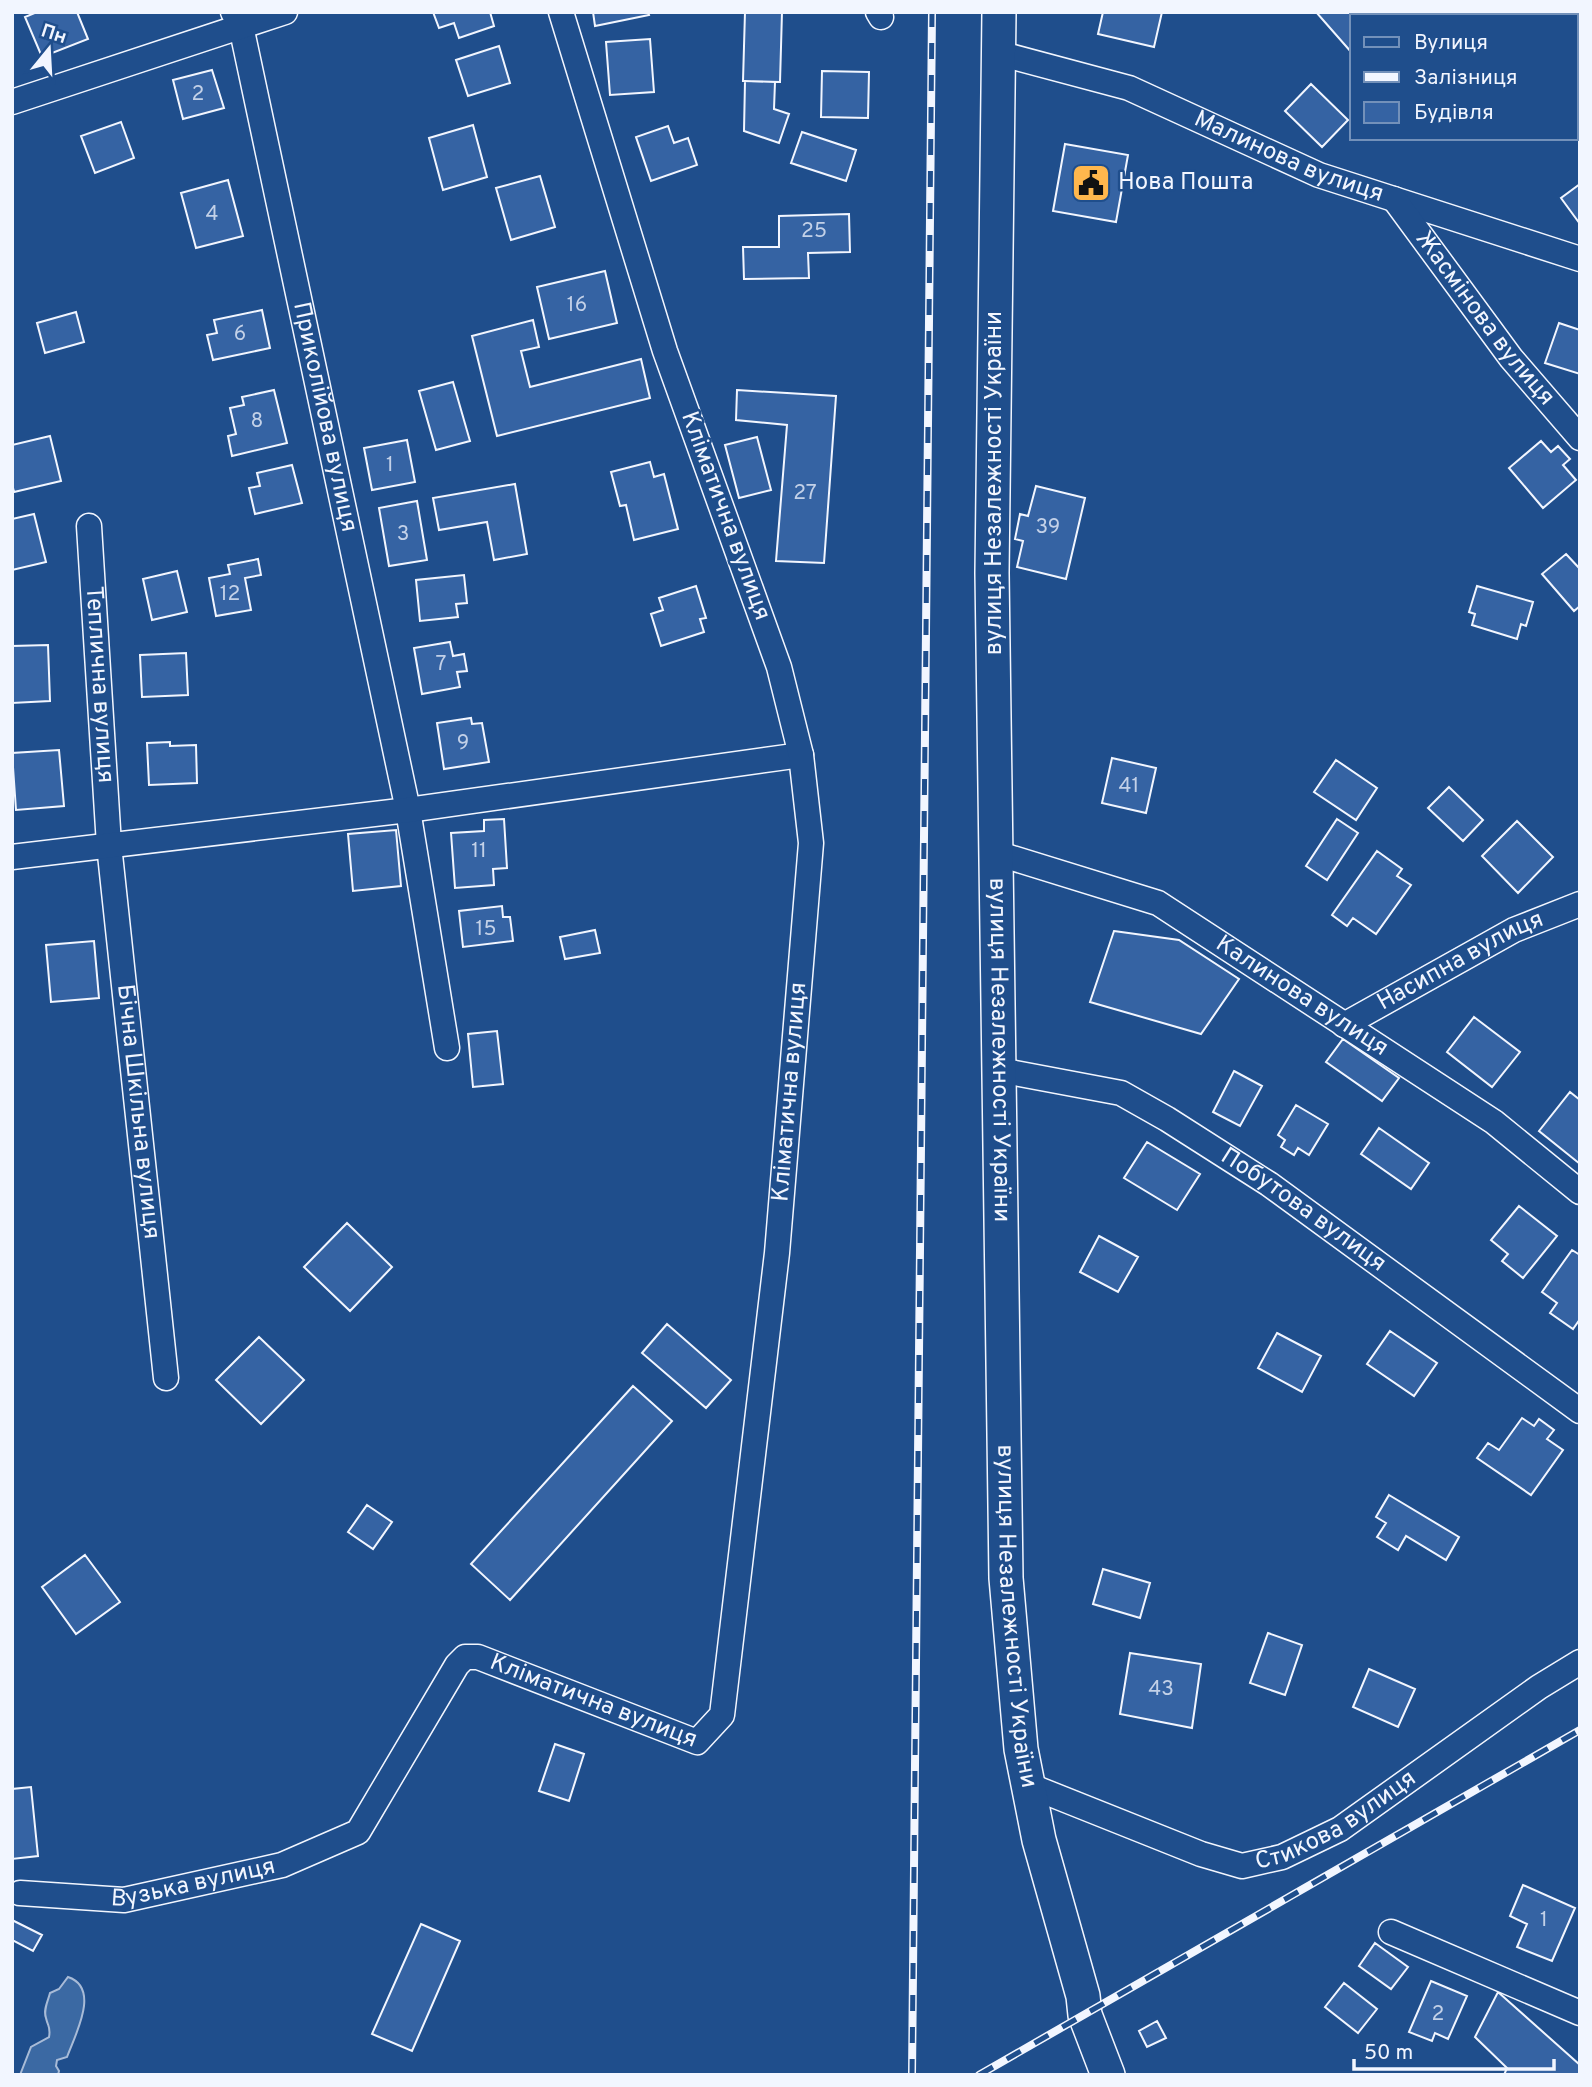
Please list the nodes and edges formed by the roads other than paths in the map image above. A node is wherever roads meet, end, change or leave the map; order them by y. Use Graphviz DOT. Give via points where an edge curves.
graph roads {
  1 [pos="285,12"];
  2 [pos="561,12"];
  3 [pos="999,12"];
  4 [pos="237,19"];
  5 [pos="998,53"];
  6 [pos="12,102"];
  7 [pos="1394,199"];
  8 [pos="1580,258"];
  9 [pos="1580,438"];
  10 [pos="89,526"];
  11 [pos="801,755"];
  12 [pos="408,810"];
  13 [pos="109,845"];
  14 [pos="996,853"];
  15 [pos="12,857"];
  16 [pos="1580,904"];
  17 [pos="1344,1025"];
  18 [pos="447,1048"];
  19 [pos="999,1070"];
  20 [pos="1580,1192"];
  21 [pos="166,1378"];
  22 [pos="1580,1411"];
  23 [pos="1580,1662"];
  24 [pos="1028,1785"];
  25 [pos="358,1832"];
  26 [pos="20,1893"];
  27 [pos="1391,1932"];
  28 [pos="1580,2013"];
  29 [pos="1108,2075"];
  1 -- 4 [label="street"];
  2 -- 11 [label="street, Кліматична вулиця" via="665,351 779,667"];
  3 -- 5 [label="main road, вулиця Незалежності України"];
  4 -- 6 [label="street"];
  4 -- 12 [label="street, Приколійова вулиця"];
  5 -- 7 [label="street, Малинова вулиця" via="1129,88 1319,175"];
  5 -- 14 [label="main road, вулиця Незалежності України" via="992,573"];
  7 -- 8 [label="street, Малинова вулиця"];
  7 -- 9 [label="street, Жасмінова вулиця" via="1511,358"];
  10 -- 13 [label="street, Теплична вулиця"];
  11 -- 12 [label="street"];
  11 -- 25 [label="street, Кліматична вулиця" via="810,856 777,1254 722,1715 697,1742 478,1657 465,1657"];
  12 -- 13 [label="street"];
  12 -- 18 [label="street, Приколійова вулиця"];
  13 -- 15 [label="street"];
  13 -- 21 [label="street, Бічна Шкільна вулиця"];
  14 -- 17 [label="street, Калинова вулиця" via="1158,903"];
  14 -- 19 [label="main road, вулиця Незалежності України"];
  16 -- 17 [label="street, Насипна вулиця" via="1514,930"];
  17 -- 20 [label="street, Калинова вулиця" via="1494,1122"];
  19 -- 22 [label="street, Побутова вулиця" via="1121,1093 1167,1119 1269,1184"];
  19 -- 24 [label="main road, вулиця Незалежності України" via="1006,1578"];
  23 -- 24 [label="street, Стикова вулиця" via="1340,1829 1282,1857 1242,1866"];
  24 -- 29 [label="main road, вулиця Незалежності України" via="1085,2015"];
  25 -- 26 [label="street, Вузька вулиця" via="282,1865 124,1900"];
  27 -- 28 [label="street"];
}
